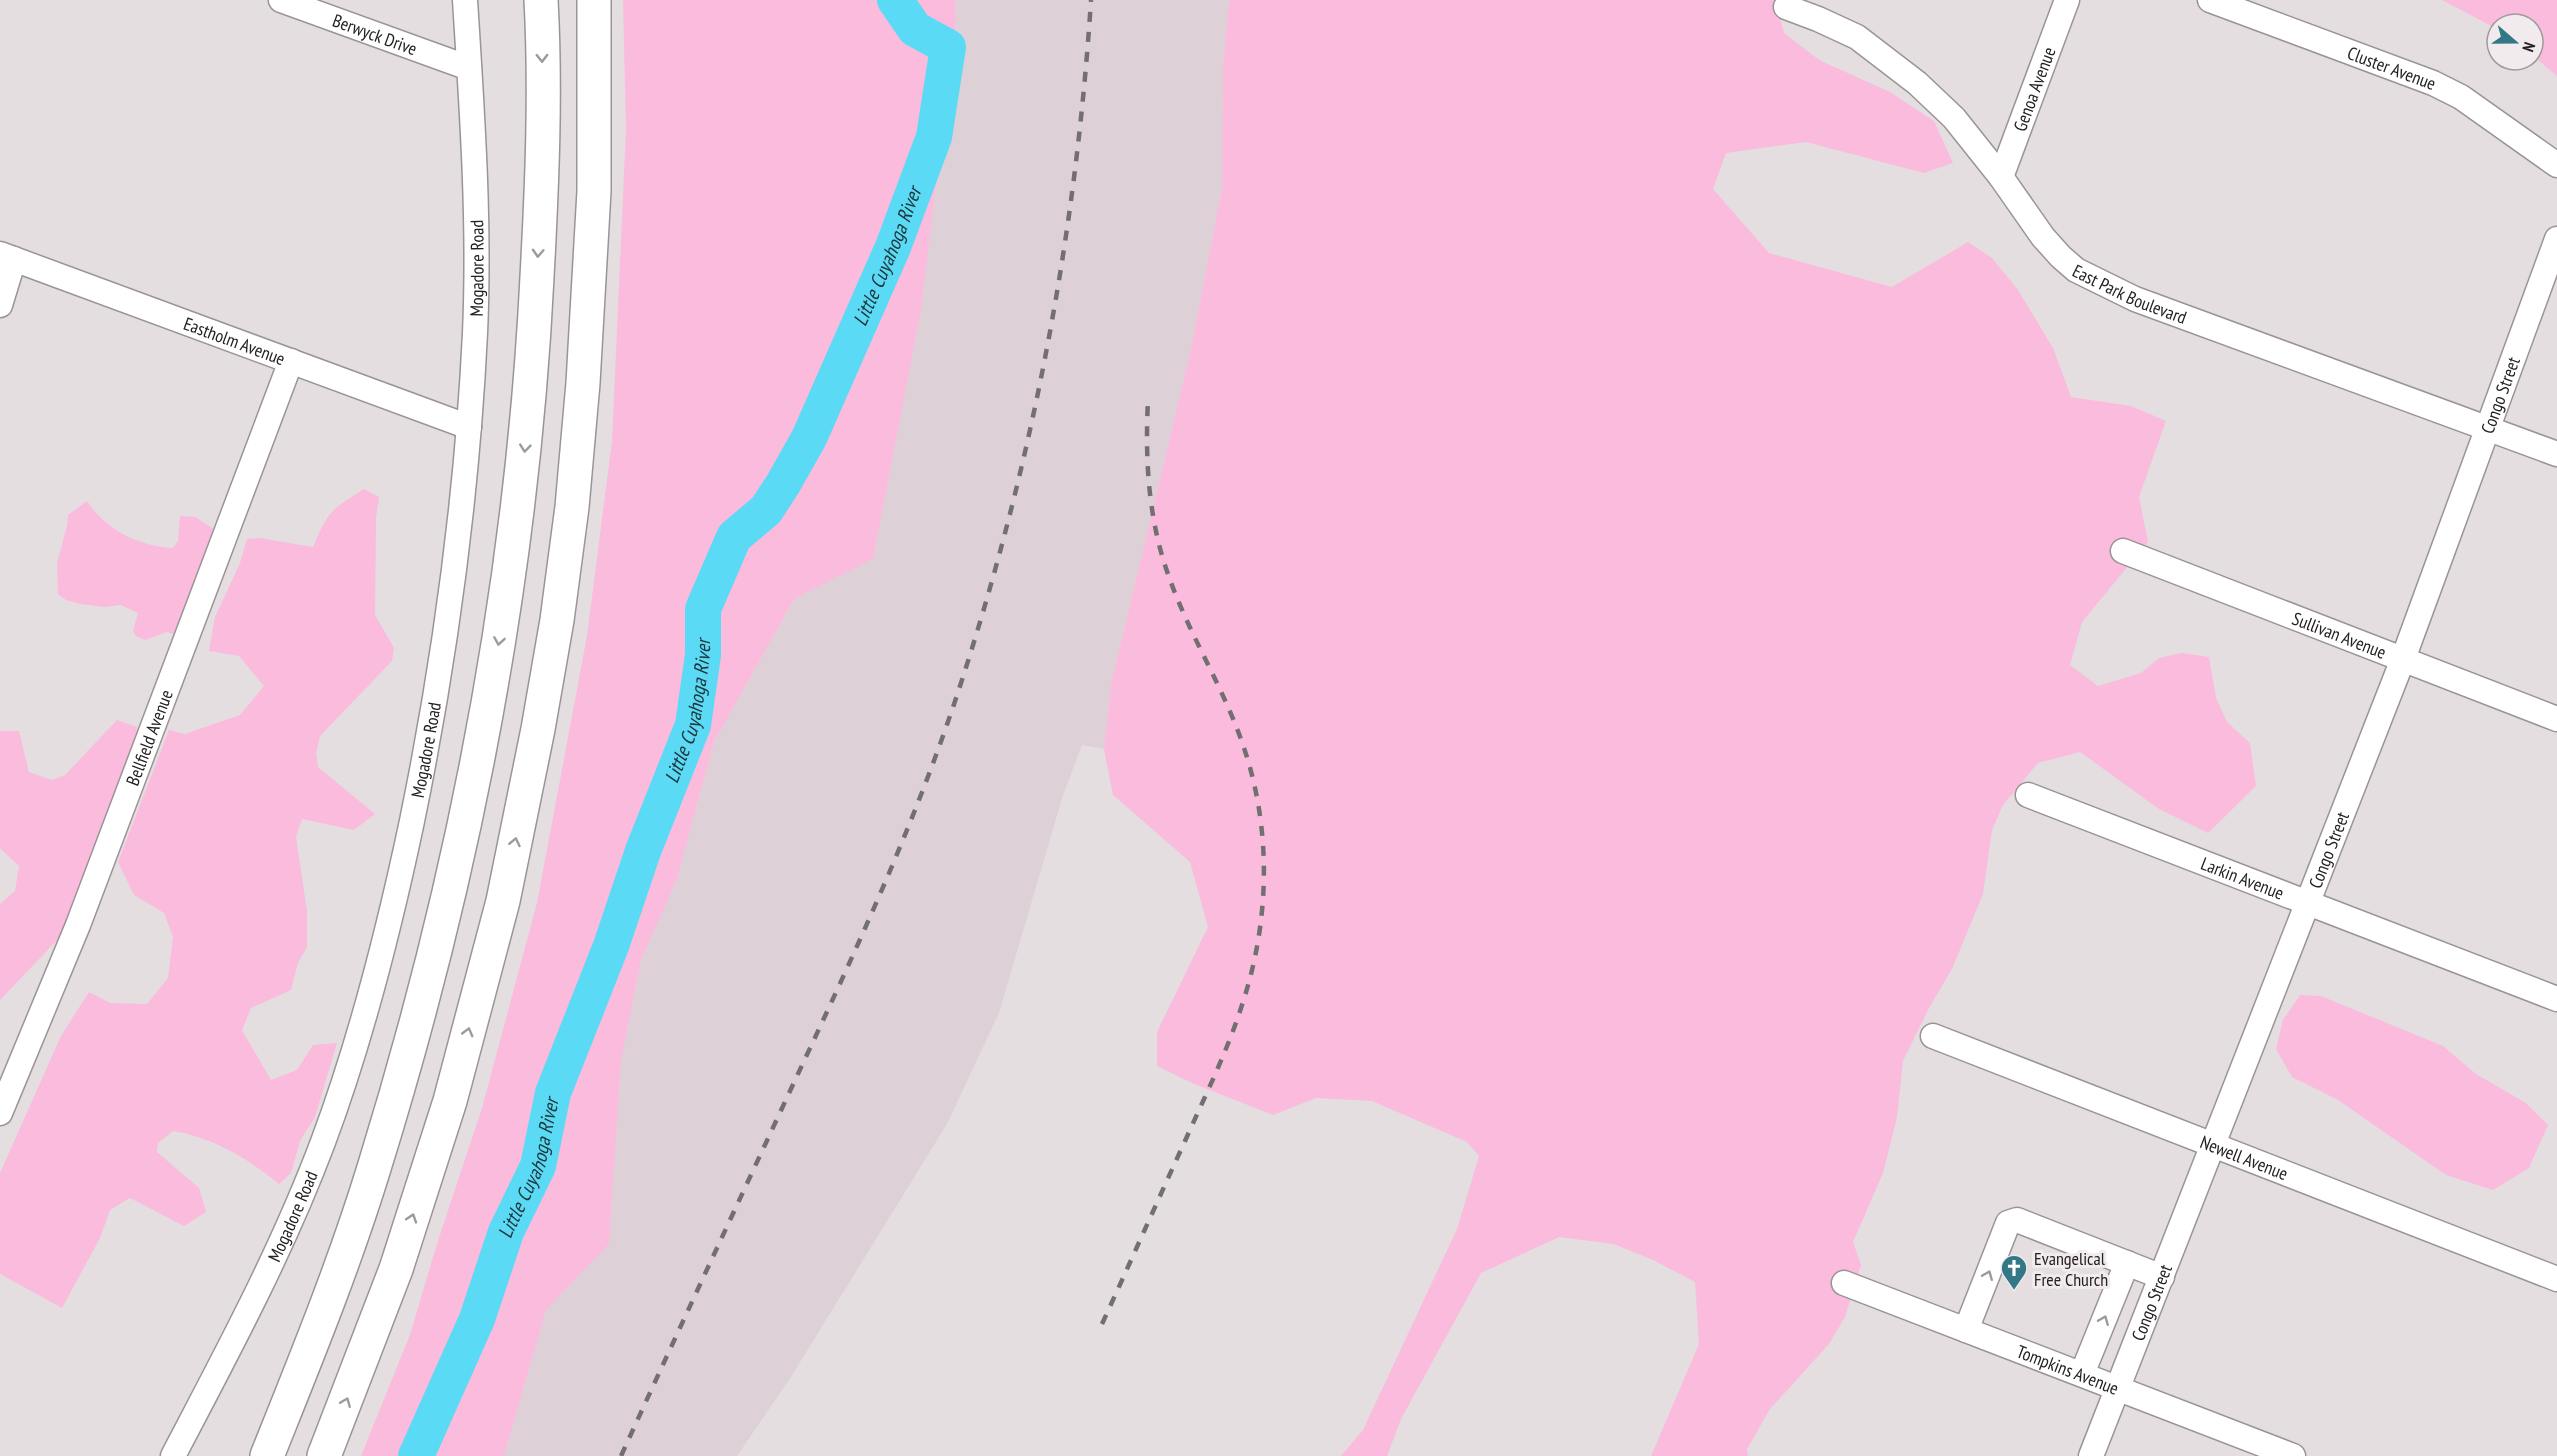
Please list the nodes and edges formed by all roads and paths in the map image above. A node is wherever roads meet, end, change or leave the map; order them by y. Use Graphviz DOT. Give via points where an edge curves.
graph roads {
  1 [pos="281,0"];
  2 [pos="465,0"];
  3 [pos="594,0"];
  4 [pos="2067,0"];
  5 [pos="2210,0"];
  6 [pos="541,4"];
  7 [pos="1786,7"];
  8 [pos="469,68"];
  9 [pos="2557,165"];
  10 [pos="2001,177"];
  11 [pos="2557,239"];
  12 [pos="7,256"];
  13 [pos="0,305"];
  14 [pos="291,361"];
  15 [pos="469,427"];
  16 [pos="2488,429"];
  17 [pos="2557,454"];
  18 [pos="2123,551"];
  19 [pos="2403,659"];
  20 [pos="2557,719"];
  21 [pos="2028,795"];
  22 [pos="2308,902"];
  23 [pos="2557,999"];
  24 [pos="1934,1036"];
  25 [pos="0,1113"];
  26 [pos="2214,1145"];
  27 [pos="2127,1263"];
  28 [pos="2162,1277"];
  29 [pos="2557,1279"];
  30 [pos="1844,1283"];
  31 [pos="1966,1330"];
  32 [pos="2082,1374"];
  33 [pos="2118,1388"];
  34 [pos="173,1456"];
  35 [pos="267,1456"];
  36 [pos="324,1456"];
  37 [pos="2091,1456"];
  38 [pos="2293,1456"];
  1 -- 8 [label="street, Berwyck Drive"];
  2 -- 8 [label="street, Mogadore Road"];
  36 -- 3 [label="highway, one-way" via="396,1269 450,1101 502,901 538,729 557,620 584,383 594,191"];
  4 -- 10 [label="street, Genoa Avenue"];
  5 -- 9 [label="street, Cluster Avenue" via="2433,83 2461,97"];
  6 -- 35 [label="highway, one-way" via="540,219 526,441 512,560 473,788 424,998 373,1171"];
  7 -- 10 [label="street, East Park Boulevard" via="1857,37 1892,62 1954,118"];
  8 -- 15 [label="street, Mogadore Road" via="476,260"];
  10 -- 16 [label="street, East Park Boulevard" via="2043,237 2076,270 2135,299"];
  11 -- 16 [label="street, Congo Street"];
  12 -- 13 [label="street"];
  12 -- 14 [label="street, Eastholm Avenue"];
  14 -- 15 [label="street, Eastholm Avenue"];
  14 -- 25 [label="street, Bellfield Avenue" via="78,926"];
  15 -- 34 [label="street, Mogadore Road" via="461,522 438,684 399,883 372,990 349,1068 306,1186 263,1281"];
  16 -- 17 [label="street, East Park Boulevard"];
  16 -- 19 [label="street, Congo Street"];
  18 -- 19 [label="street, Sullivan Avenue"];
  19 -- 20 [label="street, Sullivan Avenue"];
  19 -- 22 [label="street, Congo Street"];
  21 -- 22 [label="street, Larkin Avenue"];
  22 -- 23 [label="street, Larkin Avenue"];
  22 -- 26 [label="street, Congo Street"];
  24 -- 26 [label="street, Newell Avenue"];
  26 -- 28 [label="street, Congo Street"];
  26 -- 29 [label="street, Newell Avenue"];
  27 -- 28 [label="street"];
  31 -- 27 [label="street, one-way" via="2008,1223 2030,1223"];
  32 -- 27 [label="street, one-way"];
  28 -- 33 [label="street, Congo Street"];
  30 -- 31 [label="street, Tompkins Avenue"];
  31 -- 32 [label="street, Tompkins Avenue"];
  32 -- 33 [label="street, Tompkins Avenue"];
  33 -- 37 [label="street, Congo Street"];
  33 -- 38 [label="street, Tompkins Avenue"];
}
